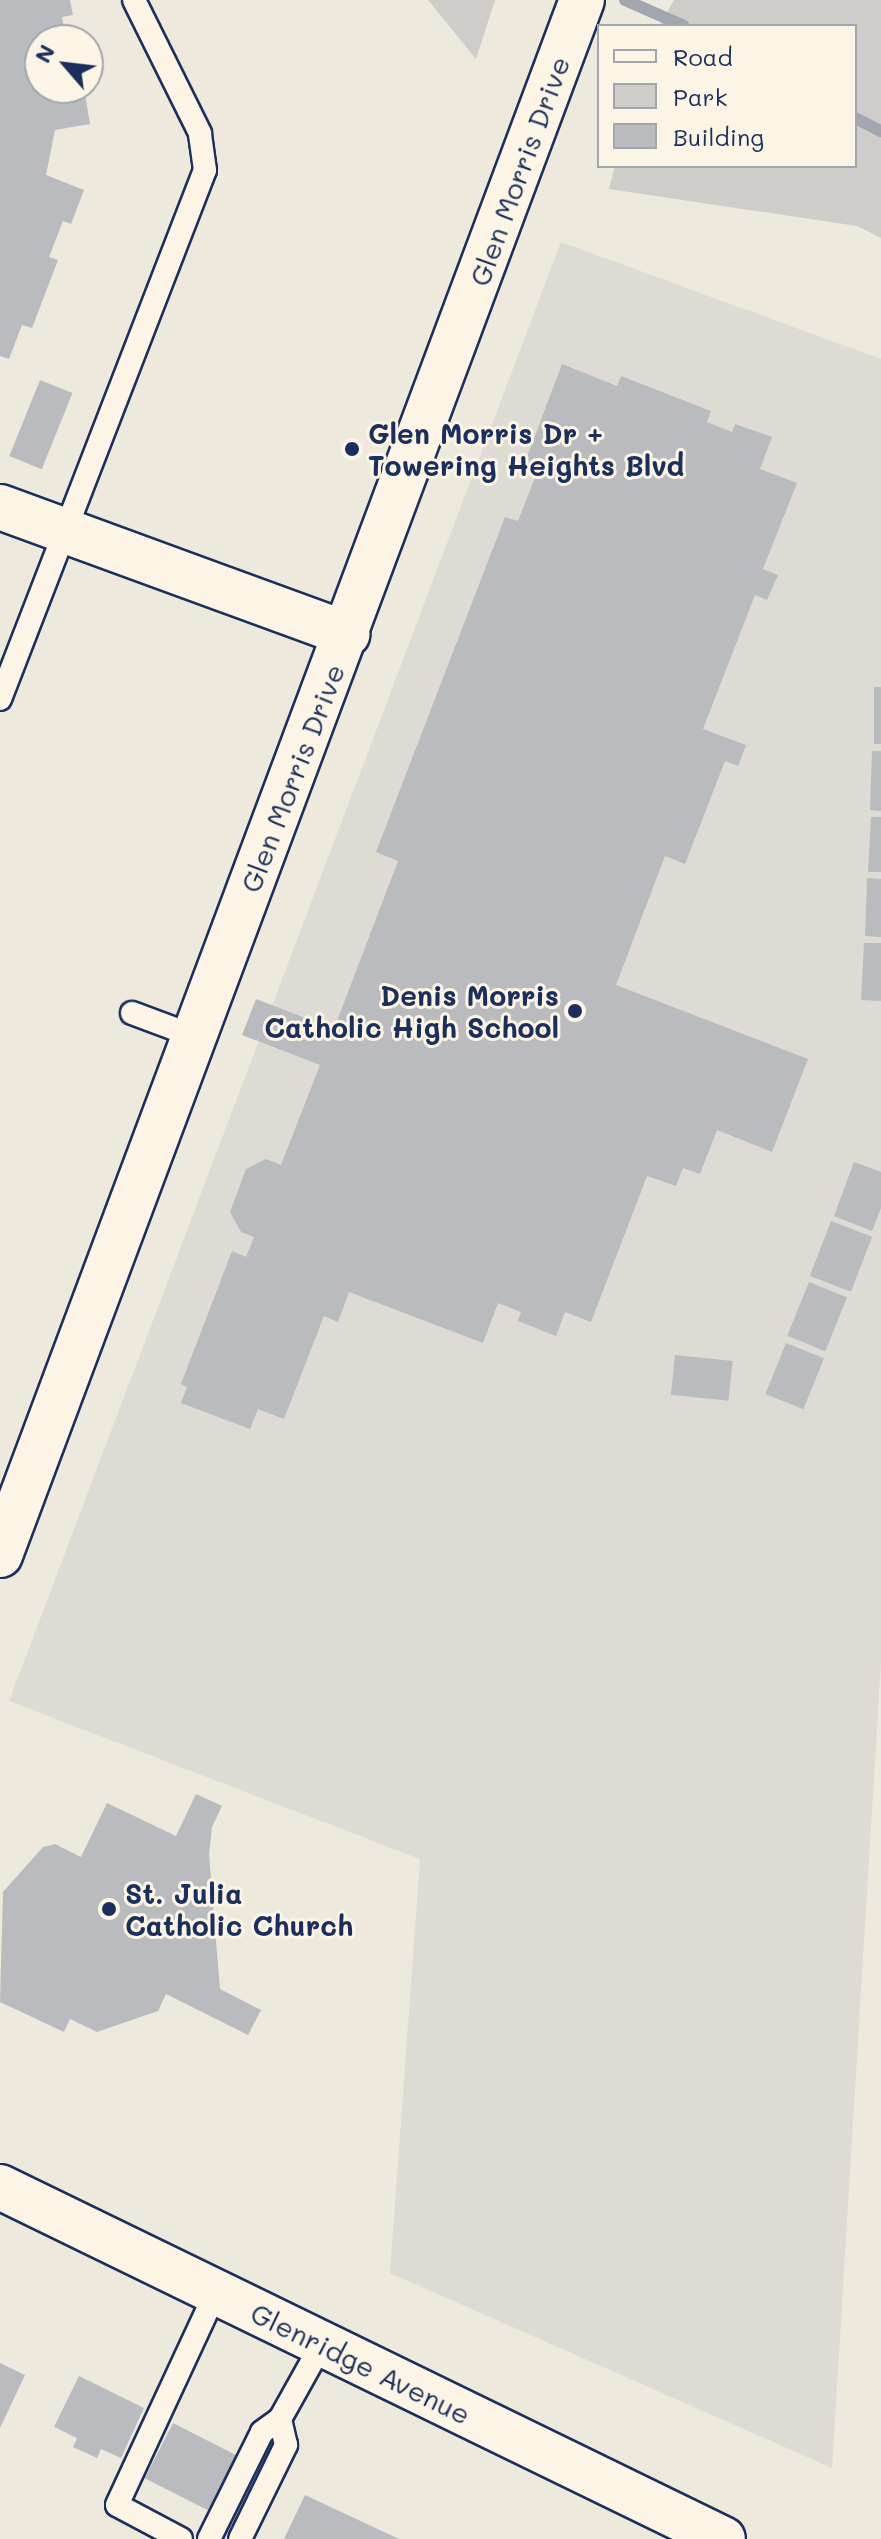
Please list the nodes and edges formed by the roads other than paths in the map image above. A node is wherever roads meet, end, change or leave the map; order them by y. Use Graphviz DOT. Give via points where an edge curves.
graph roads {
  1 [pos="134,0"];
  2 [pos="582,0"];
  3 [pos="0,507"];
  4 [pos="64,530"];
  5 [pos="347,634"];
  6 [pos="11,636"];
  7 [pos="0,699"];
  8 [pos="132,1013"];
  9 [pos="194,1036"];
  10 [pos="0,1555"];
  11 [pos="0,2187"];
  12 [pos="216,2292"];
  13 [pos="322,2344"];
  14 [pos="280,2419"];
  15 [pos="181,2539"];
  16 [pos="209,2539"];
  17 [pos="240,2539"];
  18 [pos="723,2539"];
  1 -- 4 [label="lane" via="200,133 205,170"];
  2 -- 5 [label="street, Glen Morris Drive"];
  3 -- 4 [label="street"];
  4 -- 5 [label="street"];
  4 -- 6 [label="lane"];
  5 -- 9 [label="street, Glen Morris Drive"];
  6 -- 7 [label="lane"];
  8 -- 9 [label="lane"];
  9 -- 10 [label="street, Glen Morris Drive"];
  11 -- 12 [label="street, Glenridge Avenue"];
  12 -- 13 [label="street, Glenridge Avenue"];
  12 -- 15 [label="lane" via="117,2505"];
  13 -- 14 [label="lane"];
  13 -- 18 [label="street, Glenridge Avenue"];
  14 -- 16 [label="lane" via="262,2432"];
  14 -- 17 [label="lane" via="286,2445"];
}
